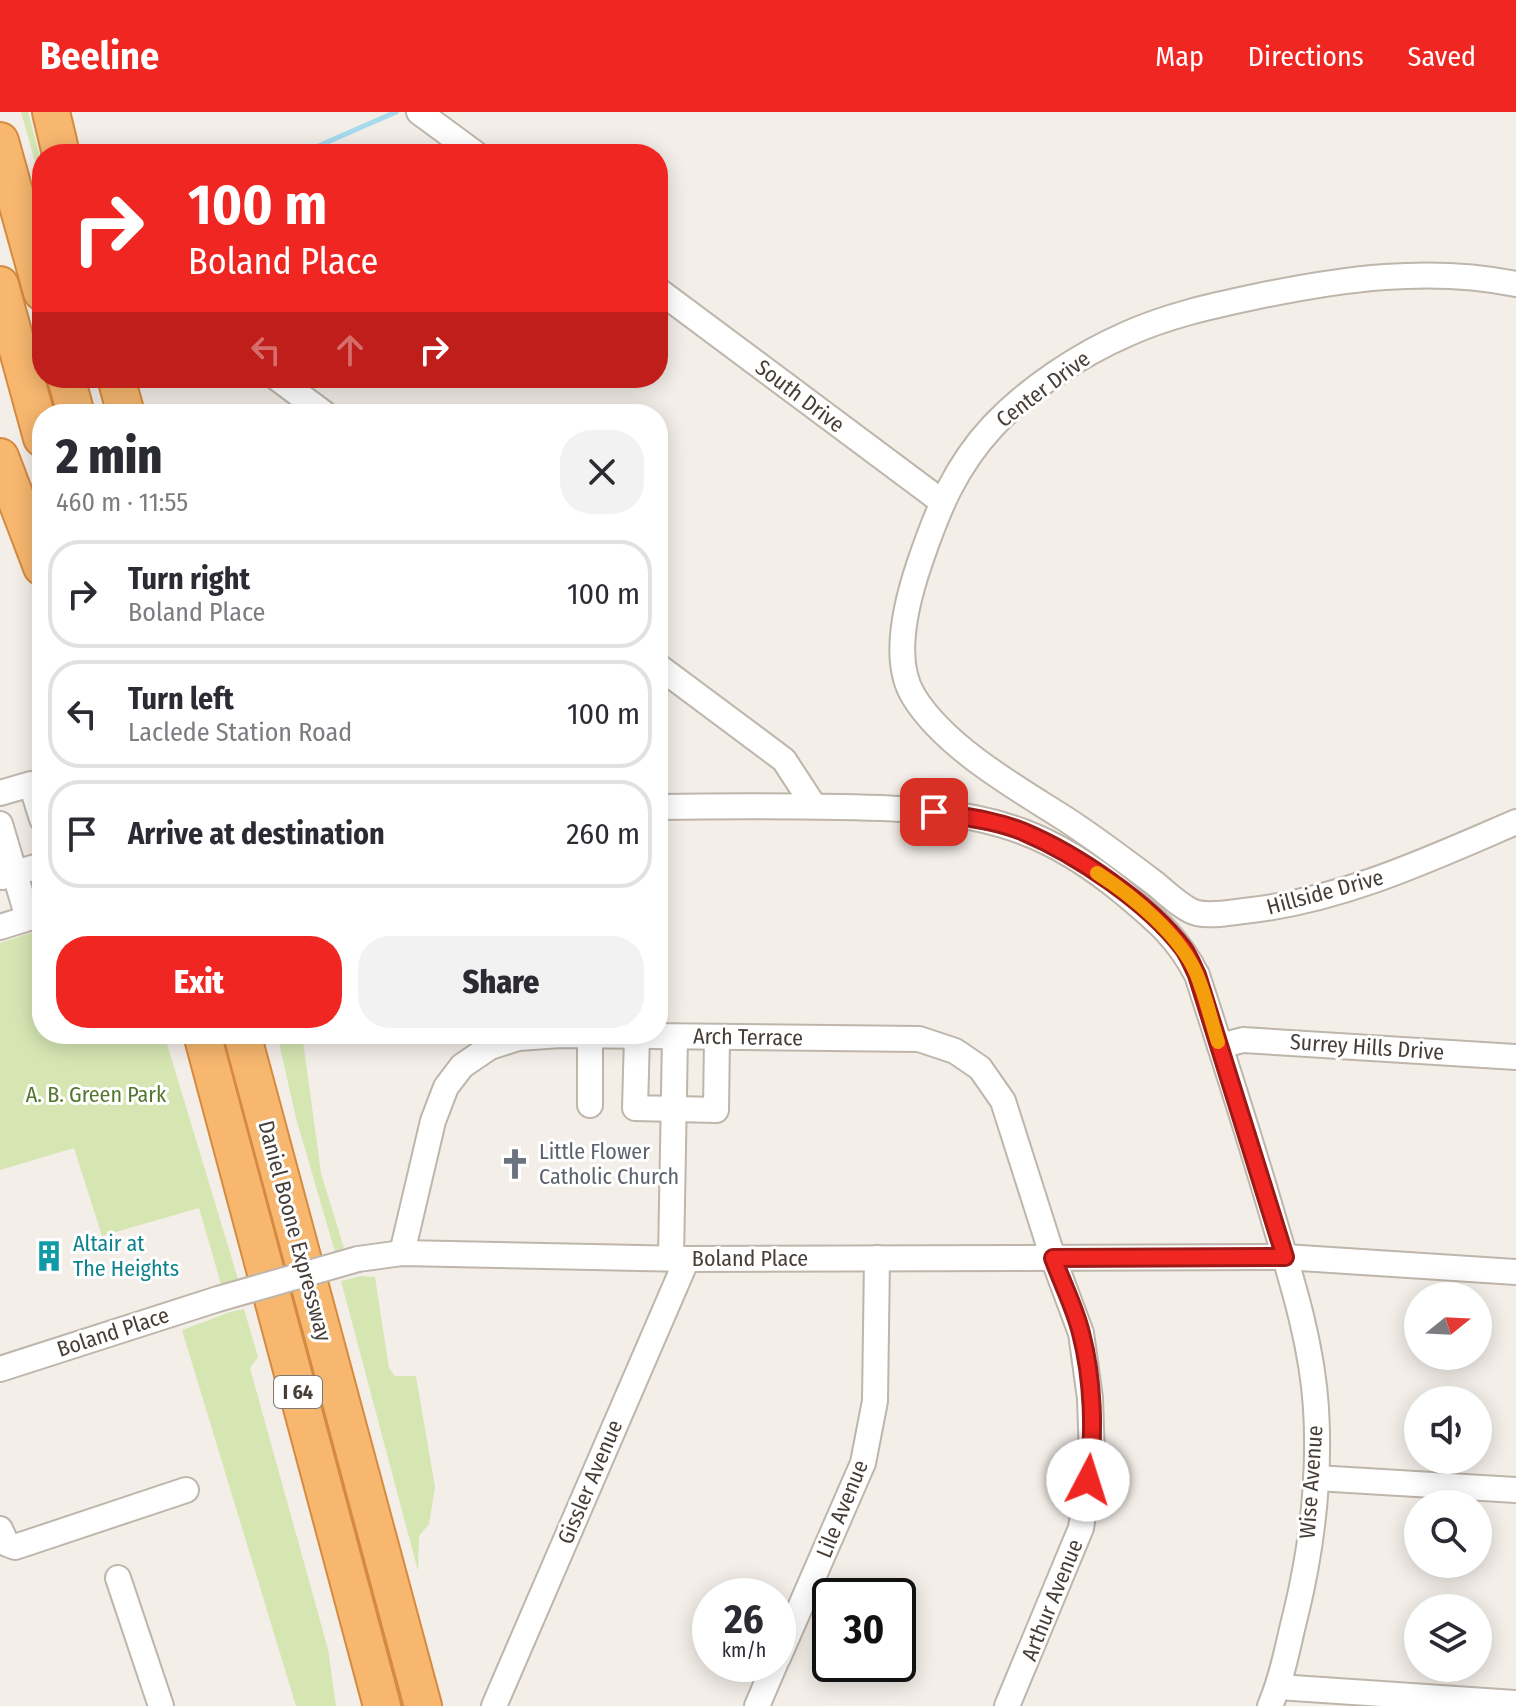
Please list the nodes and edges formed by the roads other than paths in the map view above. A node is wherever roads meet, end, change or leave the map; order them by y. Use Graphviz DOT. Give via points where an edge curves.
graph roads {
  1 [pos="51,112"];
  2 [pos="421,113"];
  3 [pos="0,141"];
  4 [pos="59,144"];
  5 [pos="463,144"];
  6 [pos="32,256"];
  7 [pos="1516,284"];
  8 [pos="0,285"];
  9 [pos="668,297"];
  10 [pos="290,388"];
  11 [pos="33,404"];
  12 [pos="312,404"];
  13 [pos="0,457"];
  14 [pos="941,501"];
  15 [pos="32,541"];
  16 [pos="668,673"];
  17 [pos="32,787"];
  18 [pos="1017,790"];
  19 [pos="0,793"];
  20 [pos="814,806"];
  21 [pos="668,807"];
  22 [pos="1516,822"];
  23 [pos="0,824"];
  24 [pos="32,868"];
  25 [pos="7,875"];
  26 [pos="32,912"];
  27 [pos="32,917"];
  28 [pos="0,927"];
  29 [pos="668,1037"];
  30 [pos="675,1037"];
  31 [pos="717,1037"];
  32 [pos="205,1044"];
  33 [pos="245,1044"];
  34 [pos="499,1044"];
  35 [pos="590,1044"];
  36 [pos="637,1044"];
  37 [pos="1220,1046"];
  38 [pos="1516,1057"];
  39 [pos="590,1105"];
  40 [pos="674,1109"];
  41 [pos="402,1253"];
  42 [pos="1285,1257"];
  43 [pos="679,1258"];
  44 [pos="877,1258"];
  45 [pos="1053,1258"];
  46 [pos="1516,1272"];
  47 [pos="0,1369"];
  48 [pos="1316,1478"];
  49 [pos="186,1490"];
  50 [pos="1516,1490"];
  51 [pos="0,1529"];
  52 [pos="118,1578"];
  53 [pos="796,1617"];
  54 [pos="767,1682"];
  55 [pos="1274,1697"];
  56 [pos="1516,1703"];
  57 [pos="161,1706"];
  58 [pos="382,1706"];
  59 [pos="423,1706"];
  60 [pos="494,1706"];
  61 [pos="757,1706"];
  62 [pos="1007,1706"];
  1 -- 4 [label="highway"];
  2 -- 5 [label="street"];
  3 -- 6 [label="highway"];
  7 -- 14 [label="street, Center Drive" via="1450,274 1321,283 1165,319 1074,362 1015,405 970,454"];
  8 -- 11 [label="highway"];
  9 -- 14 [label="street, South Drive"];
  10 -- 12 [label="street"];
  13 -- 15 [label="highway"];
  14 -- 18 [label="street, Center Drive" via="918,568 901,646 903,672 928,717"];
  16 -- 20 [label="street" via="784,760"];
  17 -- 19 [label="street"];
  18 -- 22 [label="street, Hillside Drive" via="1101,842 1196,913 1307,902 1418,864"];
  20 -- 21 [label="street, Wise Avenue"];
  20 -- 37 [label="street, Wise Avenue" via="911,808 979,819 1064,851 1153,917 1183,949"];
  23 -- 25 [label="street"];
  24 -- 25 [label="street"];
  25 -- 26 [label="street"];
  27 -- 28 [label="street"];
  29 -- 30 [label="street, Arch Terrace"];
  30 -- 31 [label="street, Arch Terrace"];
  30 -- 40 [label="street"];
  31 -- 40 [label="street" via="716,1110"];
  31 -- 45 [label="street, Arch Terrace" via="919,1039 955,1051 980,1068 1003,1101"];
  32 -- 58 [label="highway, Daniel Boone Expressway / I 64"];
  33 -- 59 [label="highway, Daniel Boone Expressway / I 64"];
  34 -- 41 [label="street, Arch Terrace" via="462,1066 446,1087"];
  35 -- 39 [label="street"];
  36 -- 40 [label="street" via="635,1108"];
  37 -- 38 [label="street, Surrey Hills Drive" via="1243,1040"];
  37 -- 42 [label="street, Wise Avenue"];
  40 -- 43 [label="street"];
  41 -- 43 [label="street, Boland Place"];
  41 -- 47 [label="street, Boland Place, bridge" via="358,1259 218,1299"];
  42 -- 45 [label="street, Boland Place"];
  42 -- 46 [label="street, Boland Place"];
  42 -- 48 [label="street, Wise Avenue" via="1310,1357"];
  43 -- 44 [label="street, Boland Place"];
  43 -- 60 [label="street, Gissler Avenue"];
  44 -- 45 [label="street, Boland Place"];
  44 -- 53 [label="street, Lile Avenue" via="875,1401 863,1463"];
  45 -- 62 [label="street, Arthur Avenue" via="1081,1333 1092,1457 1081,1528"];
  48 -- 50 [label="street"];
  48 -- 55 [label="street, Wise Avenue" via="1303,1583"];
  49 -- 51 [label="street" via="15,1547 7,1544"];
  52 -- 57 [label="street"];
  54 -- 61 [label="street"];
  55 -- 56 [label="street"];
}
